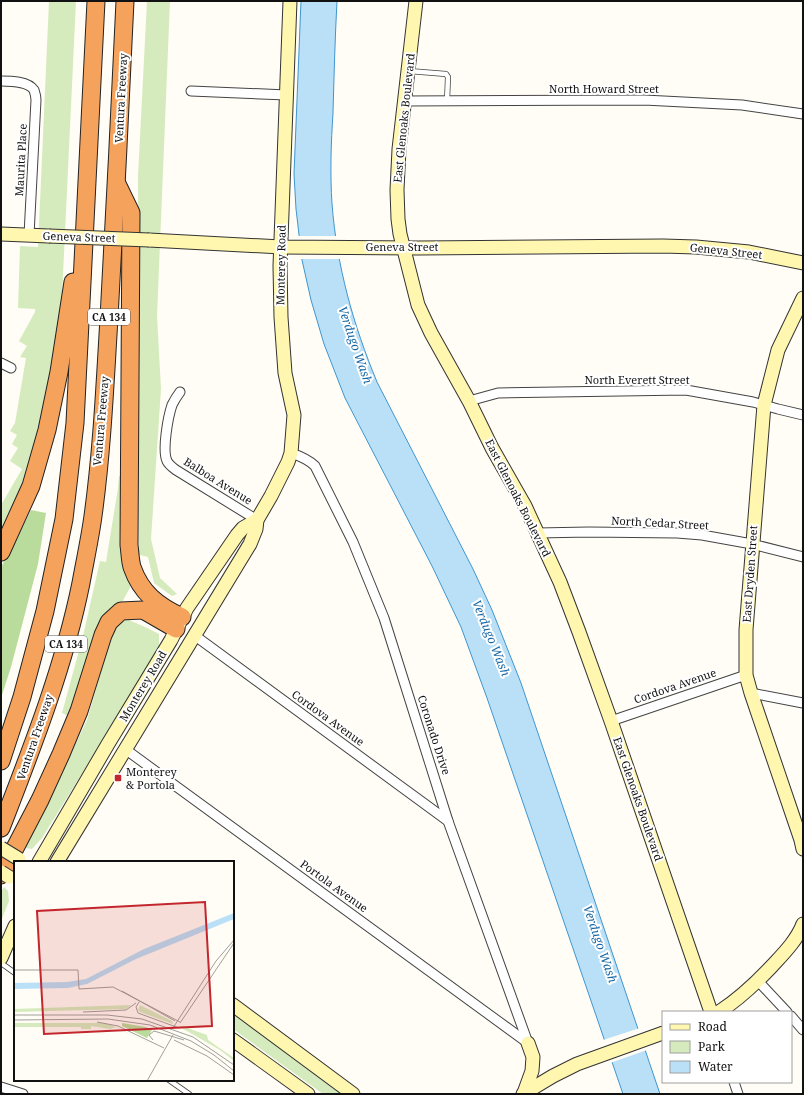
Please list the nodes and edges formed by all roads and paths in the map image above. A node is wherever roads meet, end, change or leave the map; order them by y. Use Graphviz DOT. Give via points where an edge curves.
graph roads {
  1 [pos="96,1"];
  2 [pos="107,1"];
  3 [pos="115,1"];
  4 [pos="125,1"];
  5 [pos="290,1"];
  6 [pos="416,1"];
  7 [pos="408,71"];
  8 [pos="1,81"];
  9 [pos="191,91"];
  10 [pos="287,95"];
  11 [pos="404,101"];
  12 [pos="448,101"];
  13 [pos="803,114"];
  14 [pos="117,183"];
  15 [pos="87,187"];
  16 [pos="1,234"];
  17 [pos="29,235"];
  18 [pos="281,247"];
  19 [pos="404,248"];
  20 [pos="803,262"];
  21 [pos="803,298"];
  22 [pos="1,363"];
  23 [pos="11,368"];
  24 [pos="180,392"];
  25 [pos="468,401"];
  26 [pos="764,405"];
  27 [pos="803,415"];
  28 [pos="72,443"];
  29 [pos="99,451"];
  30 [pos="291,453"];
  31 [pos="257,520"];
  32 [pos="537,533"];
  33 [pos="752,544"];
  34 [pos="1,552"];
  35 [pos="803,557"];
  36 [pos="179,623"];
  37 [pos="194,635"];
  38 [pos="746,675"];
  39 [pos="751,693"];
  40 [pos="803,703"];
  41 [pos="611,721"];
  42 [pos="125,749"];
  43 [pos="1,761"];
  44 [pos="448,821"];
  45 [pos="1,828"];
  46 [pos="1,848"];
  47 [pos="803,849"];
  48 [pos="22,860"];
  49 [pos="40,861"];
  50 [pos="58,861"];
  51 [pos="7,876"];
  52 [pos="803,924"];
  53 [pos="14,928"];
  54 [pos="1,958"];
  55 [pos="1,963"];
  56 [pos="14,972"];
  57 [pos="758,981"];
  58 [pos="234,1005"];
  59 [pos="710,1011"];
  60 [pos="720,1011"];
  61 [pos="786,1011"];
  62 [pos="792,1017"];
  63 [pos="803,1030"];
  64 [pos="662,1033"];
  65 [pos="234,1041"];
  66 [pos="528,1043"];
  67 [pos="170,1081"];
  68 [pos="734,1083"];
  69 [pos="1,1087"];
  70 [pos="23,1094"];
  71 [pos="189,1094"];
  72 [pos="308,1094"];
  73 [pos="353,1094"];
  74 [pos="524,1094"];
  75 [pos="738,1094"];
  1 -- 15 [label="highway, CA 134"];
  2 -- 28 [label="highway" via="87,407 85,424"];
  3 -- 29 [label="highway" via="92,426"];
  4 -- 14 [label="highway, Ventura Freeway / CA 134"];
  5 -- 10 [label="street, Monterey Road"];
  6 -- 7 [label="street, East Glenoaks Boulevard"];
  7 -- 11 [label="street, East Glenoaks Boulevard"];
  7 -- 12 [label="lane" via="446,74"];
  8 -- 17 [label="street, Maurita Place" via="25,84 35,92"];
  9 -- 10 [label="street"];
  10 -- 18 [label="street, Monterey Road"];
  11 -- 12 [label="street, North Howard Street"];
  11 -- 19 [label="street, East Glenoaks Boulevard" via="397,190 398,219"];
  12 -- 13 [label="street, North Howard Street" via="644,100 742,105"];
  14 -- 29 [label="highway, Ventura Freeway / CA 134"];
  14 -- 36 [label="highway" via="131,213 129,545 132,566 144,591 174,613"];
  15 -- 28 [label="highway, CA 134"];
  15 -- 34 [label="highway" via="59,372 47,430 31,486"];
  16 -- 17 [label="street, Geneva Street"];
  17 -- 18 [label="street, Geneva Street, bridge"];
  18 -- 19 [label="street, Geneva Street"];
  18 -- 30 [label="street, Monterey Road" via="285,373 294,415"];
  19 -- 20 [label="street, Geneva Street" via="696,247 749,252"];
  19 -- 25 [label="street, East Glenoaks Boulevard" via="418,304"];
  21 -- 26 [label="street, East Dryden Street" via="778,350"];
  22 -- 23 [label="street"];
  24 -- 31 [label="street, Balboa Avenue" via="172,406 168,423 165,454 170,466"];
  25 -- 26 [label="street, North Everett Street" via="498,393 686,390"];
  25 -- 32 [label="street, East Glenoaks Boulevard"];
  26 -- 27 [label="street, North Everett Street"];
  26 -- 33 [label="street, East Dryden Street"];
  28 -- 43 [label="highway, CA 134" via="64,519 45,612 22,697"];
  29 -- 45 [label="highway, Ventura Freeway / CA 134" via="93,517 66,643 44,714"];
  30 -- 31 [label="street, Monterey Road"];
  30 -- 44 [label="street, Coronado Drive" via="315,466 354,542 384,618"];
  31 -- 36 [label="street, Monterey Road" via="237,534"];
  31 -- 37 [label="street, Monterey Road" via="250,544"];
  32 -- 33 [label="street, North Cedar Street" via="677,533"];
  32 -- 41 [label="street, East Glenoaks Boulevard" via="560,582"];
  33 -- 35 [label="street, North Cedar Street"];
  33 -- 38 [label="street, East Dryden Street" via="746,630"];
  36 -- 37 [label="street"];
  36 -- 49 [label="street, Monterey Road"];
  36 -- 51 [label="highway" via="144,610 121,611 109,622 79,711"];
  37 -- 42 [label="street, Monterey Road"];
  37 -- 44 [label="street, Cordova Avenue"];
  38 -- 39 [label="street, East Dryden Street"];
  38 -- 41 [label="street, Cordova Avenue"];
  39 -- 40 [label="street"];
  39 -- 47 [label="street, East Dryden Street"];
  41 -- 59 [label="street, East Glenoaks Boulevard"];
  42 -- 50 [label="street, Monterey Road"];
  42 -- 66 [label="street, Portola Avenue"];
  44 -- 66 [label="street, Coronado Drive"];
  46 -- 48 [label="street, bridge"];
  52 -- 57 [label="street" via="793,943"];
  53 -- 54 [label="street"];
  55 -- 56 [label="lane"];
  57 -- 60 [label="street"];
  57 -- 61 [label="street"];
  58 -- 73 [label="street"];
  62 -- 63 [label="street"];
  64 -- 74 [label="street" via="565,1070"];
  65 -- 72 [label="street"];
  66 -- 74 [label="street" via="533,1057 532,1071"];
  67 -- 71 [label="lane"];
  68 -- 75 [label="street"];
  69 -- 70 [label="street"];
}
